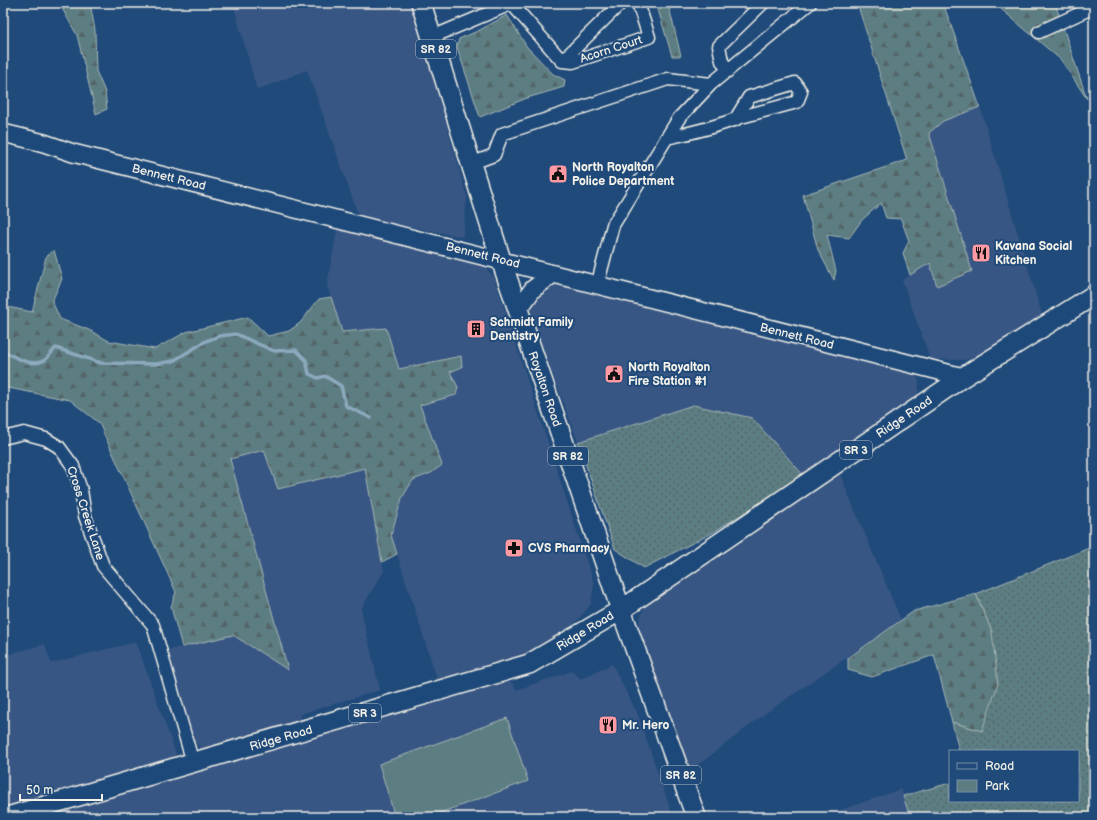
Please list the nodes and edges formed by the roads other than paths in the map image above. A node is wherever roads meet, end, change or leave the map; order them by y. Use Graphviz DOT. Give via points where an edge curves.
graph roads {
  1 [pos="421,3"];
  2 [pos="512,3"];
  3 [pos="621,3"];
  4 [pos="638,3"];
  5 [pos="763,3"];
  6 [pos="810,3"];
  7 [pos="1094,7"];
  8 [pos="1039,32"];
  9 [pos="432,37"];
  10 [pos="562,61"];
  11 [pos="728,71"];
  12 [pos="711,84"];
  13 [pos="735,120"];
  14 [pos="3,133"];
  15 [pos="666,138"];
  16 [pos="470,164"];
  17 [pos="501,260"];
  18 [pos="553,274"];
  19 [pos="597,286"];
  20 [pos="1094,295"];
  21 [pos="518,310"];
  22 [pos="963,377"];
  23 [pos="3,438"];
  24 [pos="621,610"];
  25 [pos="193,762"];
  26 [pos="6,817"];
  27 [pos="696,817"];
  1 -- 9 [label="main road, Royalton Road / SR 82"];
  2 -- 9 [label="street"];
  2 -- 10 [label="street"];
  3 -- 10 [label="street, Acorn Court"];
  4 -- 10 [label="street, Acorn Court" via="649,37 573,62"];
  5 -- 11 [label="street" via="719,46 722,61"];
  6 -- 11 [label="street"];
  7 -- 8 [label="street"];
  9 -- 16 [label="main road, Royalton Road / SR 82"];
  11 -- 12 [label="street"];
  12 -- 15 [label="street" via="679,118"];
  12 -- 16 [label="street" via="668,80 502,134 494,155"];
  13 -- 13 [label="street" via="797,102 801,92 795,83 749,97"];
  13 -- 15 [label="street" via="702,132"];
  14 -- 17 [label="street, Bennett Road" via="72,153"];
  15 -- 19 [label="street" via="613,226"];
  16 -- 17 [label="main road, Royalton Road / SR 82"];
  17 -- 18 [label="street, Bennett Road"];
  17 -- 21 [label="main road, Royalton Road / SR 82"];
  18 -- 19 [label="street, Bennett Road"];
  18 -- 21 [label="street" via="533,289"];
  19 -- 22 [label="street, Bennett Road"];
  20 -- 22 [label="main road, Ridge Road / SR 3"];
  21 -- 24 [label="main road, Royalton Road / SR 82"];
  22 -- 24 [label="main road, Ridge Road / SR 3"];
  23 -- 25 [label="street, Cross Creek Lane" via="24,433 46,440 59,447 73,466 81,490 85,516 103,566 153,625"];
  24 -- 25 [label="main road, Ridge Road / SR 3" via="529,664"];
  24 -- 27 [label="main road, Royalton Road / SR 82"];
  25 -- 26 [label="main road, Ridge Road / SR 3"];
}
